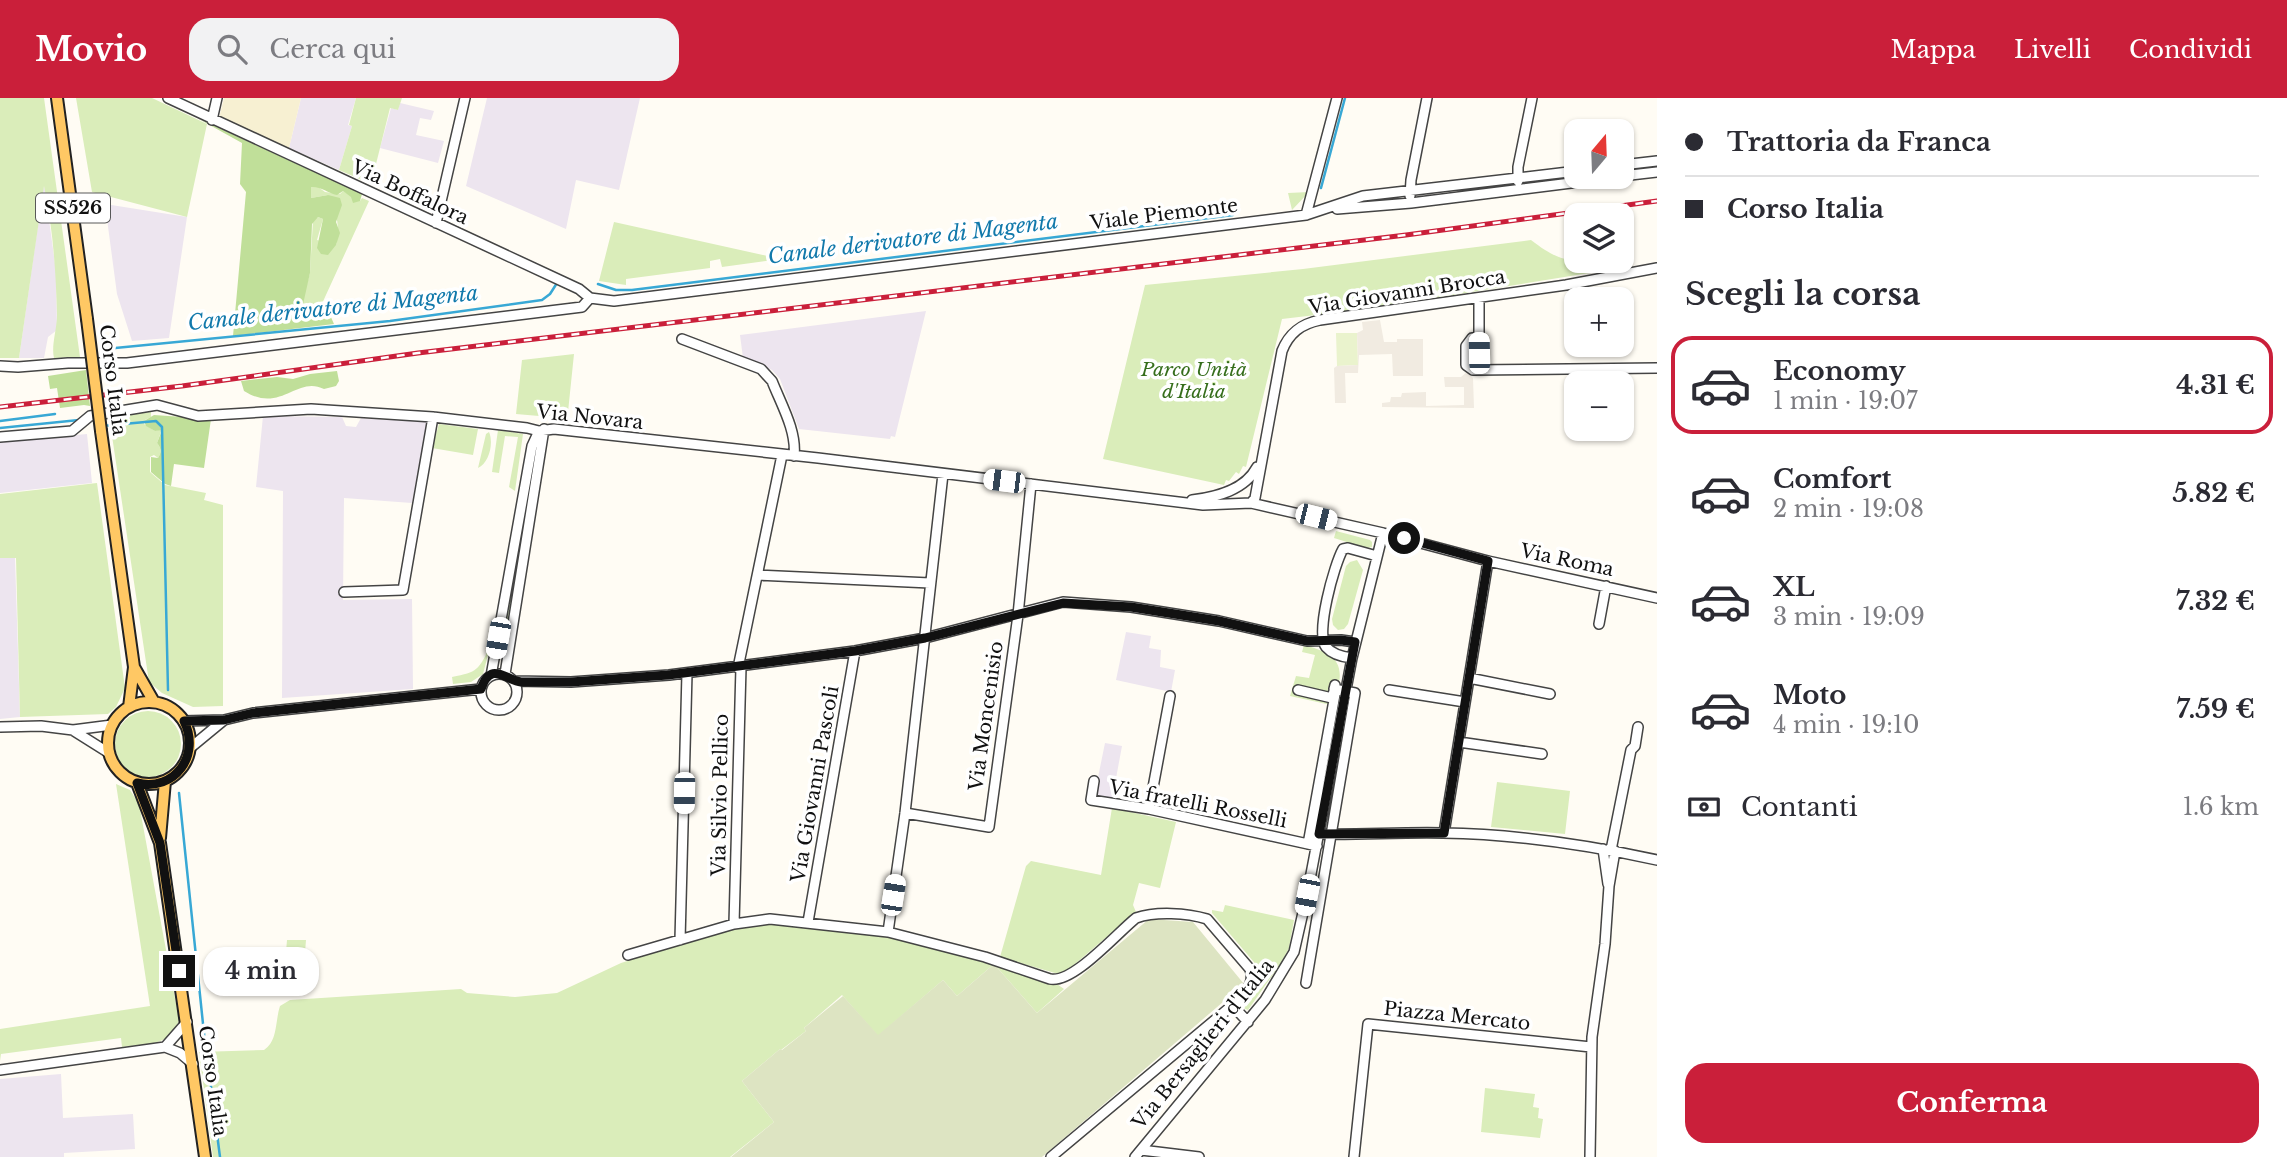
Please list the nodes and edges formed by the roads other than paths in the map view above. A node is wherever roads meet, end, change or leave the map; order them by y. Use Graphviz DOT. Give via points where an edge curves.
graph roads {
  1 [pos="57,98"];
  2 [pos="168,98"];
  3 [pos="217,98"];
  4 [pos="466,98"];
  5 [pos="1337,98"];
  6 [pos="1427,98"];
  7 [pos="1532,98"];
  8 [pos="212,120"];
  9 [pos="1657,161"];
  10 [pos="1634,164"];
  11 [pos="1657,172"];
  12 [pos="1564,173"];
  13 [pos="1634,175"];
  14 [pos="1518,178"];
  15 [pos="1564,184"];
  16 [pos="1520,189"];
  17 [pos="1410,191"];
  18 [pos="1411,203"];
  19 [pos="1325,210"];
  20 [pos="1306,215"];
  21 [pos="436,223"];
  22 [pos="1657,268"];
  23 [pos="590,298"];
  24 [pos="1479,298"];
  25 [pos="682,339"];
  26 [pos="0,366"];
  27 [pos="1657,368"];
  28 [pos="433,417"];
  29 [pos="541,430"];
  30 [pos="0,437"];
  31 [pos="782,455"];
  32 [pos="794,456"];
  33 [pos="1262,459"];
  34 [pos="943,474"];
  35 [pos="1031,484"];
  36 [pos="1240,486"];
  37 [pos="1254,497"];
  38 [pos="1182,502"];
  39 [pos="1238,503"];
  40 [pos="1383,533"];
  41 [pos="1377,556"];
  42 [pos="512,560"];
  43 [pos="1488,561"];
  44 [pos="523,562"];
  45 [pos="758,575"];
  46 [pos="930,583"];
  47 [pos="1606,586"];
  48 [pos="344,592"];
  49 [pos="1657,598"];
  50 [pos="1018,615"];
  51 [pos="1600,624"];
  52 [pos="925,638"];
  53 [pos="1323,640"];
  54 [pos="1355,642"];
  55 [pos="855,651"];
  56 [pos="1352,659"];
  57 [pos="134,667"];
  58 [pos="739,668"];
  59 [pos="687,673"];
  60 [pos="505,674"];
  61 [pos="491,676"];
  62 [pos="1469,678"];
  63 [pos="514,681"];
  64 [pos="481,689"];
  65 [pos="1337,689"];
  66 [pos="1297,690"];
  67 [pos="1389,690"];
  68 [pos="1550,694"];
  69 [pos="1170,696"];
  70 [pos="154,702"];
  71 [pos="1465,702"];
  72 [pos="129,707"];
  73 [pos="224,720"];
  74 [pos="184,721"];
  75 [pos="112,725"];
  76 [pos="0,727"];
  77 [pos="1639,727"];
  78 [pos="73,730"];
  79 [pos="1459,742"];
  80 [pos="190,748"];
  81 [pos="109,753"];
  82 [pos="1542,754"];
  83 [pos="165,781"];
  84 [pos="1094,782"];
  85 [pos="137,783"];
  86 [pos="1321,799"];
  87 [pos="1337,802"];
  88 [pos="1149,809"];
  89 [pos="905,813"];
  90 [pos="1444,833"];
  91 [pos="1319,834"];
  92 [pos="1331,835"];
  93 [pos="160,843"];
  94 [pos="1312,845"];
  95 [pos="1610,850"];
  96 [pos="1657,860"];
  97 [pos="808,922"];
  98 [pos="734,924"];
  99 [pos="888,932"];
  100 [pos="680,940"];
  101 [pos="628,955"];
  102 [pos="1306,983"];
  103 [pos="1234,1004"];
  104 [pos="187,1022"];
  105 [pos="1248,1022"];
  106 [pos="165,1047"];
  107 [pos="1591,1047"];
  108 [pos="193,1064"];
  109 [pos="0,1070"];
  110 [pos="1138,1153"];
  111 [pos="205,1157"];
  112 [pos="1051,1157"];
  113 [pos="1199,1157"];
  114 [pos="1354,1157"];
  115 [pos="1590,1157"];
  1 -- 57 [label="main road, Corso Italia / SS526, bridge"];
  2 -- 8 [label="street, Via Boffalora"];
  3 -- 8 [label="street"];
  4 -- 21 [label="street"];
  5 -- 20 [label="street"];
  6 -- 17 [label="street"];
  7 -- 14 [label="street"];
  8 -- 21 [label="street, Via Boffalora"];
  9 -- 10 [label="street"];
  11 -- 13 [label="street, Viale Piemonte"];
  12 -- 14 [label="street, Viale Piemonte"];
  14 -- 16 [label="street"];
  14 -- 17 [label="street, Viale Piemonte"];
  15 -- 16 [label="street, Viale Piemonte"];
  16 -- 18 [label="street, Viale Piemonte"];
  17 -- 18 [label="street"];
  17 -- 19 [label="street, Viale Piemonte" via="1363,196"];
  18 -- 19 [label="street, Viale Piemonte"];
  19 -- 20 [label="street, Viale Piemonte"];
  20 -- 23 [label="street, Viale Piemonte" via="614,301"];
  21 -- 23 [label="street, Via Boffalora"];
  22 -- 24 [label="street, Via Giovanni Brocca"];
  23 -- 26 [label="street" via="582,307 127,363"];
  24 -- 27 [label="street" via="1479,338 1472,338 1466,346 1466,365 1473,370"];
  24 -- 33 [label="street, Via Giovanni Brocca" via="1320,320 1299,328 1282,351"];
  25 -- 32 [label="street" via="767,374 791,431"];
  28 -- 29 [label="street, Via Novara"];
  28 -- 30 [label="street, Via Novara" via="311,410 198,415 157,405 90,416 72,431"];
  28 -- 48 [label="street" via="403,590"];
  29 -- 31 [label="street, Via Novara"];
  29 -- 42 [label="street" via="532,446"];
  29 -- 44 [label="street"];
  31 -- 32 [label="street, Via Novara"];
  31 -- 45 [label="street, Via Silvio Pellico"];
  32 -- 34 [label="street, Via Novara"];
  33 -- 36 [label="street, Via Giovanni Brocca"];
  33 -- 37 [label="street, Via Giovanni Brocca"];
  34 -- 35 [label="street, Via Novara"];
  34 -- 46 [label="street"];
  35 -- 38 [label="street, Via Novara"];
  35 -- 50 [label="street, Via Moncenisio"];
  36 -- 37 [label="street" via="1250,485"];
  36 -- 38 [label="street, Via Novara"];
  36 -- 39 [label="street" via="1234,494"];
  37 -- 39 [label="street" via="1244,505"];
  37 -- 40 [label="street, Via Roma" via="1265,506"];
  38 -- 39 [label="street, Via Novara"];
  40 -- 41 [label="street"];
  40 -- 43 [label="street, Via Roma"];
  41 -- 53 [label="street" via="1343,549 1323,621"];
  41 -- 54 [label="street"];
  42 -- 44 [label="street"];
  42 -- 61 [label="street"];
  43 -- 47 [label="street, Via Roma"];
  43 -- 62 [label="street"];
  44 -- 60 [label="street"];
  45 -- 46 [label="street"];
  45 -- 58 [label="street, Via Silvio Pellico"];
  46 -- 52 [label="street"];
  47 -- 49 [label="street, Via Roma"];
  47 -- 51 [label="street"];
  50 -- 52 [label="street"];
  50 -- 53 [label="street" via="1063,603 1128,606 1307,641"];
  50 -- 89 [label="street, Via Moncenisio" via="989,827"];
  52 -- 55 [label="street"];
  52 -- 89 [label="street"];
  53 -- 54 [label="street"];
  53 -- 56 [label="street" via="1327,648"];
  54 -- 56 [label="street"];
  55 -- 58 [label="street"];
  55 -- 97 [label="street, Via Giovanni Pascoli"];
  56 -- 65 [label="street"];
  57 -- 70 [label="main road, Corso Italia / SS526"];
  57 -- 72 [label="main road, Corso Italia / SS526"];
  58 -- 59 [label="street"];
  58 -- 98 [label="street, Via Silvio Pellico"];
  59 -- 63 [label="street"];
  59 -- 100 [label="street"];
  60 -- 61 [label="street"];
  60 -- 63 [label="street"];
  61 -- 64 [label="street"];
  62 -- 68 [label="street"];
  62 -- 71 [label="street"];
  63 -- 64 [label="street" via="517,698 502,710 484,703"];
  64 -- 73 [label="street"];
  65 -- 66 [label="street" via="1332,698"];
  65 -- 86 [label="street"];
  65 -- 87 [label="street" via="1355,693"];
  67 -- 71 [label="street"];
  69 -- 88 [label="street"];
  70 -- 72 [label="main road"];
  70 -- 74 [label="main road, SS526" via="167,706"];
  71 -- 79 [label="street"];
  72 -- 75 [label="main road"];
  73 -- 74 [label="street"];
  73 -- 80 [label="street"];
  74 -- 80 [label="main road"];
  75 -- 78 [label="street"];
  75 -- 81 [label="main road"];
  76 -- 78 [label="street"];
  77 -- 95 [label="street"];
  78 -- 81 [label="street"];
  79 -- 82 [label="street"];
  79 -- 90 [label="street"];
  80 -- 83 [label="main road" via="182,768"];
  81 -- 85 [label="main road" via="119,772"];
  83 -- 85 [label="main road"];
  83 -- 93 [label="main road, Corso Italia"];
  84 -- 88 [label="street, Via fratelli Rosselli" via="1091,800"];
  85 -- 93 [label="main road, Corso Italia"];
  86 -- 87 [label="street"];
  86 -- 91 [label="street"];
  86 -- 94 [label="street"];
  87 -- 92 [label="street"];
  88 -- 94 [label="street, Via fratelli Rosselli"];
  89 -- 99 [label="street"];
  90 -- 92 [label="street"];
  90 -- 95 [label="street"];
  91 -- 92 [label="street"];
  91 -- 94 [label="street"];
  92 -- 102 [label="street"];
  93 -- 104 [label="main road, Corso Italia"];
  94 -- 105 [label="street, Via Bersaglieri d'Italia" via="1294,952"];
  95 -- 96 [label="street"];
  95 -- 107 [label="street" via="1605,944"];
  97 -- 98 [label="street" via="770,919"];
  97 -- 99 [label="street"];
  98 -- 100 [label="street"];
  99 -- 103 [label="street" via="1060,980 1136,918 1202,918 1251,971 1251,985"];
  100 -- 101 [label="street"];
  103 -- 105 [label="street"];
  103 -- 112 [label="street"];
  104 -- 106 [label="street"];
  104 -- 108 [label="main road, Corso Italia"];
  105 -- 110 [label="street, Via Bersaglieri d'Italia"];
  106 -- 108 [label="street"];
  106 -- 109 [label="street"];
  107 -- 114 [label="street, Piazza Mercato" via="1368,1024"];
  107 -- 115 [label="street"];
  108 -- 111 [label="main road, Corso Italia"];
  110 -- 113 [label="street"];
}
